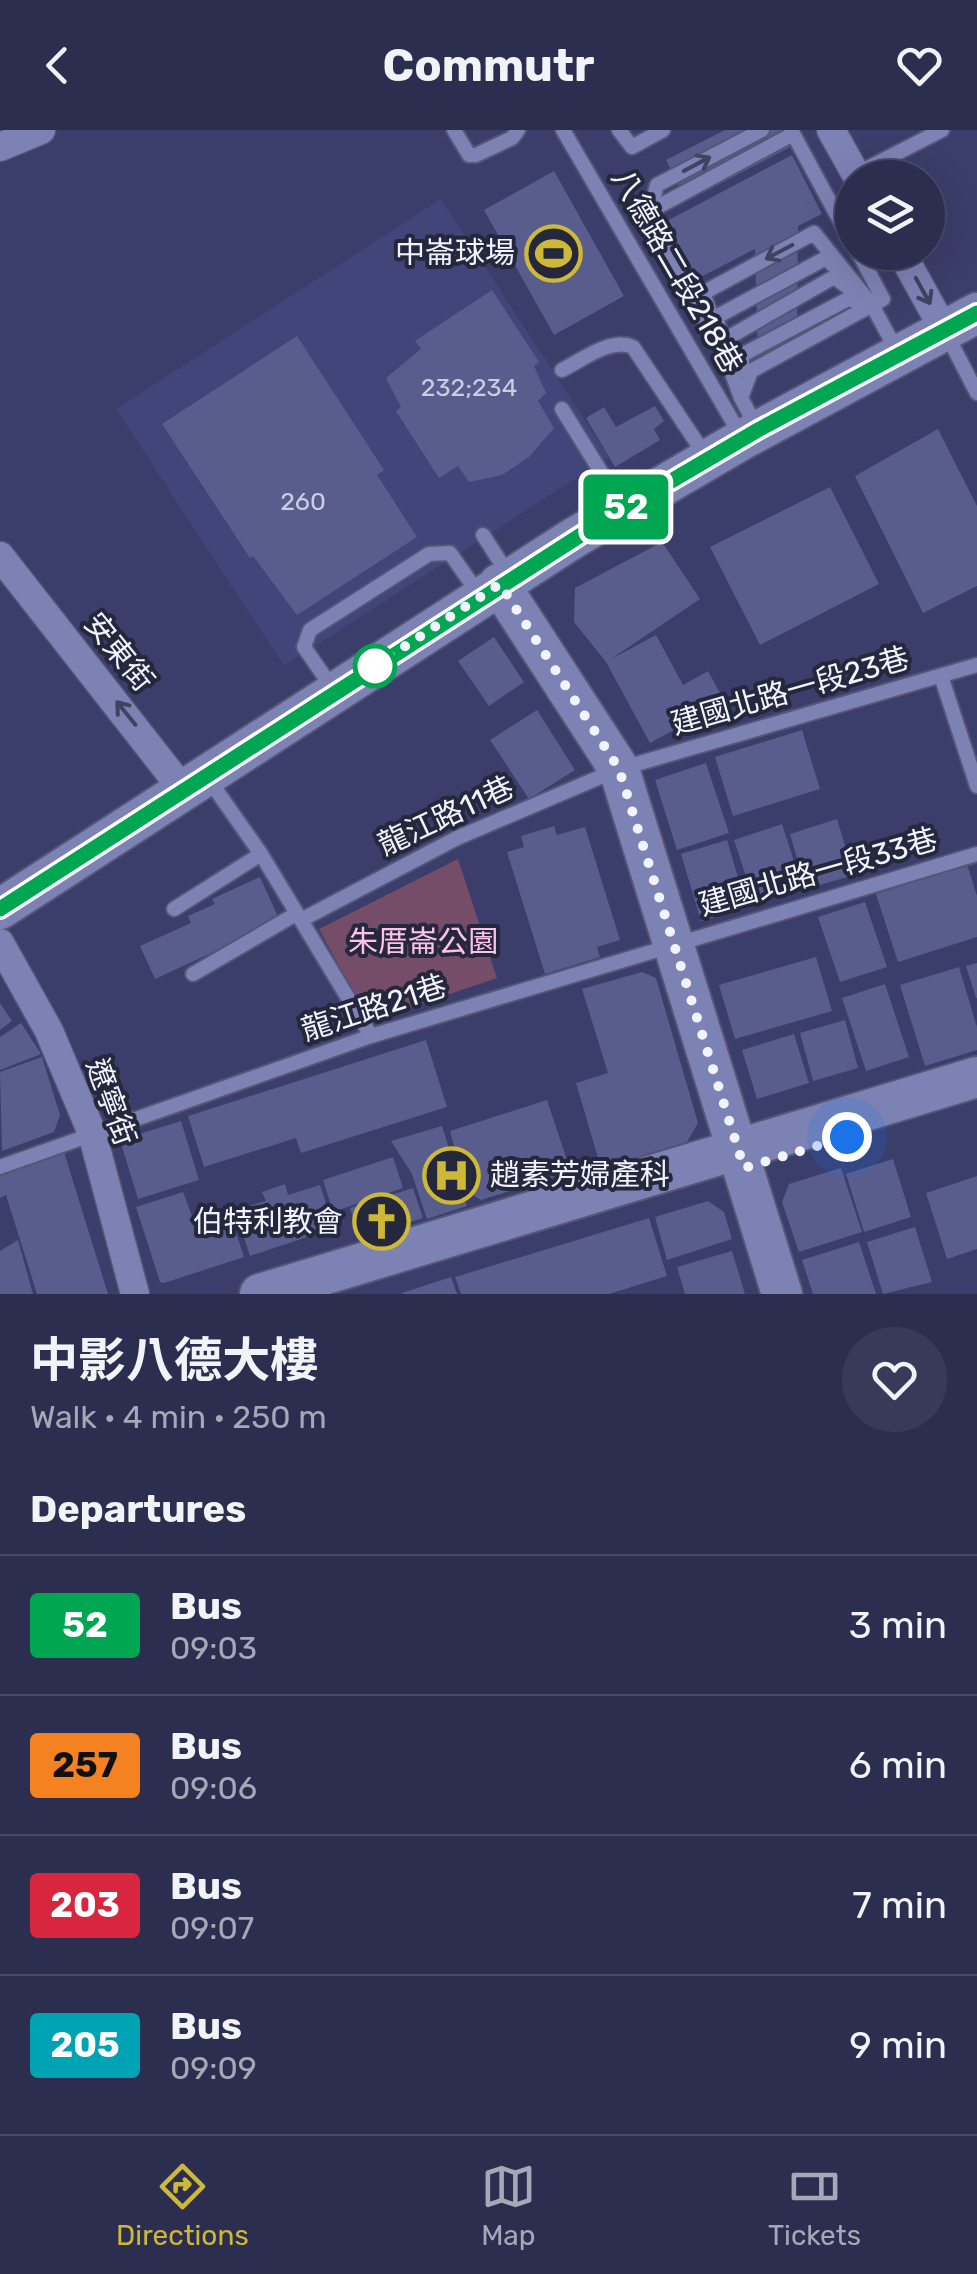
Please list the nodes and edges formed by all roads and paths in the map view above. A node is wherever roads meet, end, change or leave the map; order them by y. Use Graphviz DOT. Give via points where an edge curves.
graph roads {
  1 [pos="41,130"];
  2 [pos="454,130"];
  3 [pos="518,130"];
  4 [pos="563,130"];
  5 [pos="618,130"];
  6 [pos="663,130"];
  7 [pos="762,130"];
  8 [pos="831,130"];
  9 [pos="942,130"];
  10 [pos="792,132"];
  11 [pos="0,147"];
  12 [pos="848,160"];
  13 [pos="887,160"];
  14 [pos="650,211"];
  15 [pos="835,212"];
  16 [pos="868,270"];
  17 [pos="917,270"];
  18 [pos="872,305"];
  19 [pos="961,321"];
  20 [pos="898,354"];
  21 [pos="562,370"];
  22 [pos="977,393"];
  23 [pos="562,409"];
  24 [pos="747,422"];
  25 [pos="708,459"];
  26 [pos="623,509"];
  27 [pos="483,535"];
  28 [pos="0,556"];
  29 [pos="497,586"];
  30 [pos="977,666"];
  31 [pos="941,676"];
  32 [pos="334,692"];
  33 [pos="619,769"];
  34 [pos="195,784"];
  35 [pos="977,786"];
  36 [pos="261,854"];
  37 [pos="977,854"];
  38 [pos="0,909"];
  39 [pos="174,909"];
  40 [pos="298,917"];
  41 [pos="675,942"];
  42 [pos="0,943"];
  43 [pos="193,974"];
  44 [pos="371,1036"];
  45 [pos="977,1077"];
  46 [pos="977,1098"];
  47 [pos="92,1133"];
  48 [pos="741,1159"];
  49 [pos="0,1166"];
  50 [pos="134,1294"];
  51 [pos="260,1294"];
  52 [pos="327,1294"];
  53 [pos="782,1294"];
  1 -- 11 [label="street"];
  2 -- 3 [label="lane" via="476,156"];
  4 -- 24 [label="lane, 八德路二段218巷"];
  5 -- 6 [label="lane" via="632,147"];
  14 -- 7 [label="lane, one-way" via="656,185"];
  8 -- 12 [label="street"];
  9 -- 13 [label="lane"];
  10 -- 14 [label="lane"];
  10 -- 15 [label="lane"];
  14 -- 24 [label="lane"];
  16 -- 18 [label="lane" via="883,299"];
  17 -- 19 [label="street, one-way"];
  18 -- 20 [label="lane"];
  18 -- 24 [label="lane" via="751,370"];
  18 -- 24 [label="lane" via="834,276 730,336"];
  18 -- 24 [label="lane" via="826,258 716,318"];
  18 -- 24 [label="lane, one-way" via="814,233 703,293"];
  19 -- 20 [label="street"];
  19 -- 22 [label="lane"];
  20 -- 24 [label="street"];
  21 -- 25 [label="lane" via="612,344 633,347"];
  23 -- 26 [label="lane"];
  24 -- 25 [label="street"];
  25 -- 26 [label="street"];
  26 -- 29 [label="street"];
  27 -- 29 [label="lane"];
  34 -- 28 [label="street, 安東街, one-way"];
  29 -- 32 [label="street"];
  29 -- 32 [label="lane" via="450,553 429,554 310,630 304,647"];
  29 -- 33 [label="street"];
  30 -- 31 [label="lane, 建國北路一段23巷"];
  31 -- 33 [label="lane, 建國北路一段23巷"];
  31 -- 35 [label="lane"];
  32 -- 34 [label="street"];
  33 -- 40 [label="lane, 龍江路11巷" via="457,838"];
  33 -- 41 [label="street"];
  34 -- 36 [label="lane"];
  34 -- 38 [label="street"];
  36 -- 39 [label="lane"];
  36 -- 40 [label="lane"];
  37 -- 41 [label="lane, 建國北路一段33巷"];
  40 -- 43 [label="lane, 龍江路11巷"];
  40 -- 44 [label="lane"];
  41 -- 44 [label="lane, 龍江路21巷"];
  41 -- 48 [label="street"];
  42 -- 47 [label="street, 遼寧街" via="49,1031"];
  44 -- 47 [label="lane, 龍江路21巷"];
  45 -- 48 [label="street"];
  46 -- 48 [label="street"];
  47 -- 49 [label="lane, 龍江路21巷"];
  47 -- 50 [label="street, 遼寧街"];
  48 -- 51 [label="street"];
  48 -- 52 [label="street"];
  48 -- 53 [label="street"];
}
